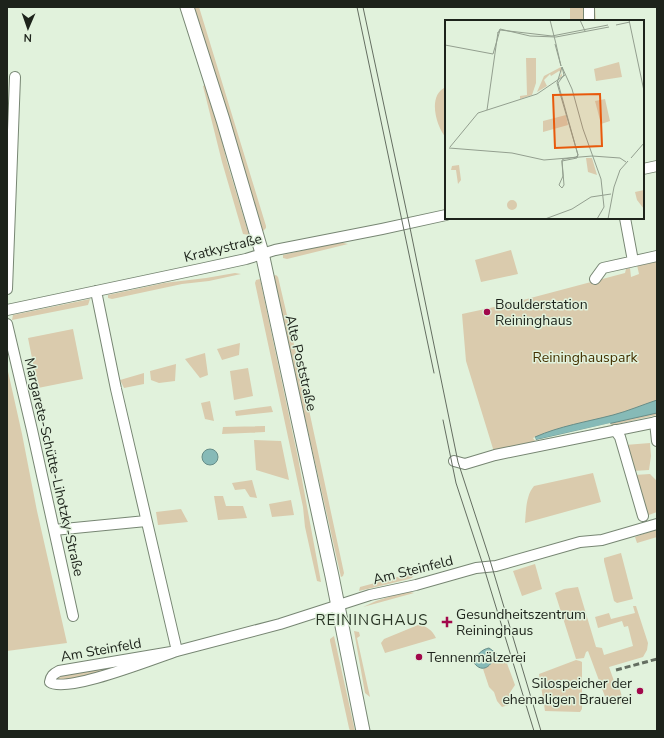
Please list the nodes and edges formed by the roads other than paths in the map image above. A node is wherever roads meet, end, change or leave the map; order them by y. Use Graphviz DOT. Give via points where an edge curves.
graph roads {
  1 [pos="187,7"];
  2 [pos="588,7"];
  3 [pos="589,20"];
  4 [pos="15,77"];
  5 [pos="657,166"];
  6 [pos="644,169"];
  7 [pos="445,215"];
  8 [pos="625,219"];
  9 [pos="262,254"];
  10 [pos="657,256"];
  11 [pos="634,261"];
  12 [pos="595,279"];
  13 [pos="7,289"];
  14 [pos="96,291"];
  15 [pos="7,310"];
  16 [pos="7,324"];
  17 [pos="656,422"];
  18 [pos="616,430"];
  19 [pos="657,441"];
  20 [pos="454,461"];
  21 [pos="643,516"];
  22 [pos="146,521"];
  23 [pos="657,524"];
  24 [pos="54,530"];
  25 [pos="337,606"];
  26 [pos="72,616"];
  27 [pos="177,651"];
  28 [pos="363,731"];
  1 -- 9 [label="main road, Alte Poststraße"];
  2 -- 3 [label="street"];
  4 -- 13 [label="street"];
  5 -- 6 [label="street"];
  7 -- 9 [label="street, Kratkystraße"];
  8 -- 11 [label="street"];
  9 -- 14 [label="street, Kratkystraße"];
  9 -- 25 [label="main road, Alte Poststraße"];
  10 -- 11 [label="street"];
  11 -- 12 [label="street" via="603,268"];
  14 -- 15 [label="street, Kratkystraße"];
  14 -- 22 [label="street"];
  16 -- 24 [label="street, Margarete-Schütte-Lihotzky-Straße"];
  17 -- 18 [label="street"];
  17 -- 19 [label="street"];
  18 -- 20 [label="street" via="495,455 465,464"];
  18 -- 21 [label="street"];
  22 -- 24 [label="street"];
  22 -- 27 [label="street"];
  23 -- 25 [label="street, Am Steinfeld" via="602,540 580,542 496,566 476,568 370,595"];
  24 -- 26 [label="street, Margarete-Schütte-Lihotzky-Straße"];
  25 -- 27 [label="street, Am Steinfeld"];
  25 -- 28 [label="main road, Alte Poststraße"];
  27 -- 27 [label="street, Am Steinfeld" via="59,671 54,673 50,682 54,685 73,685"];
}
